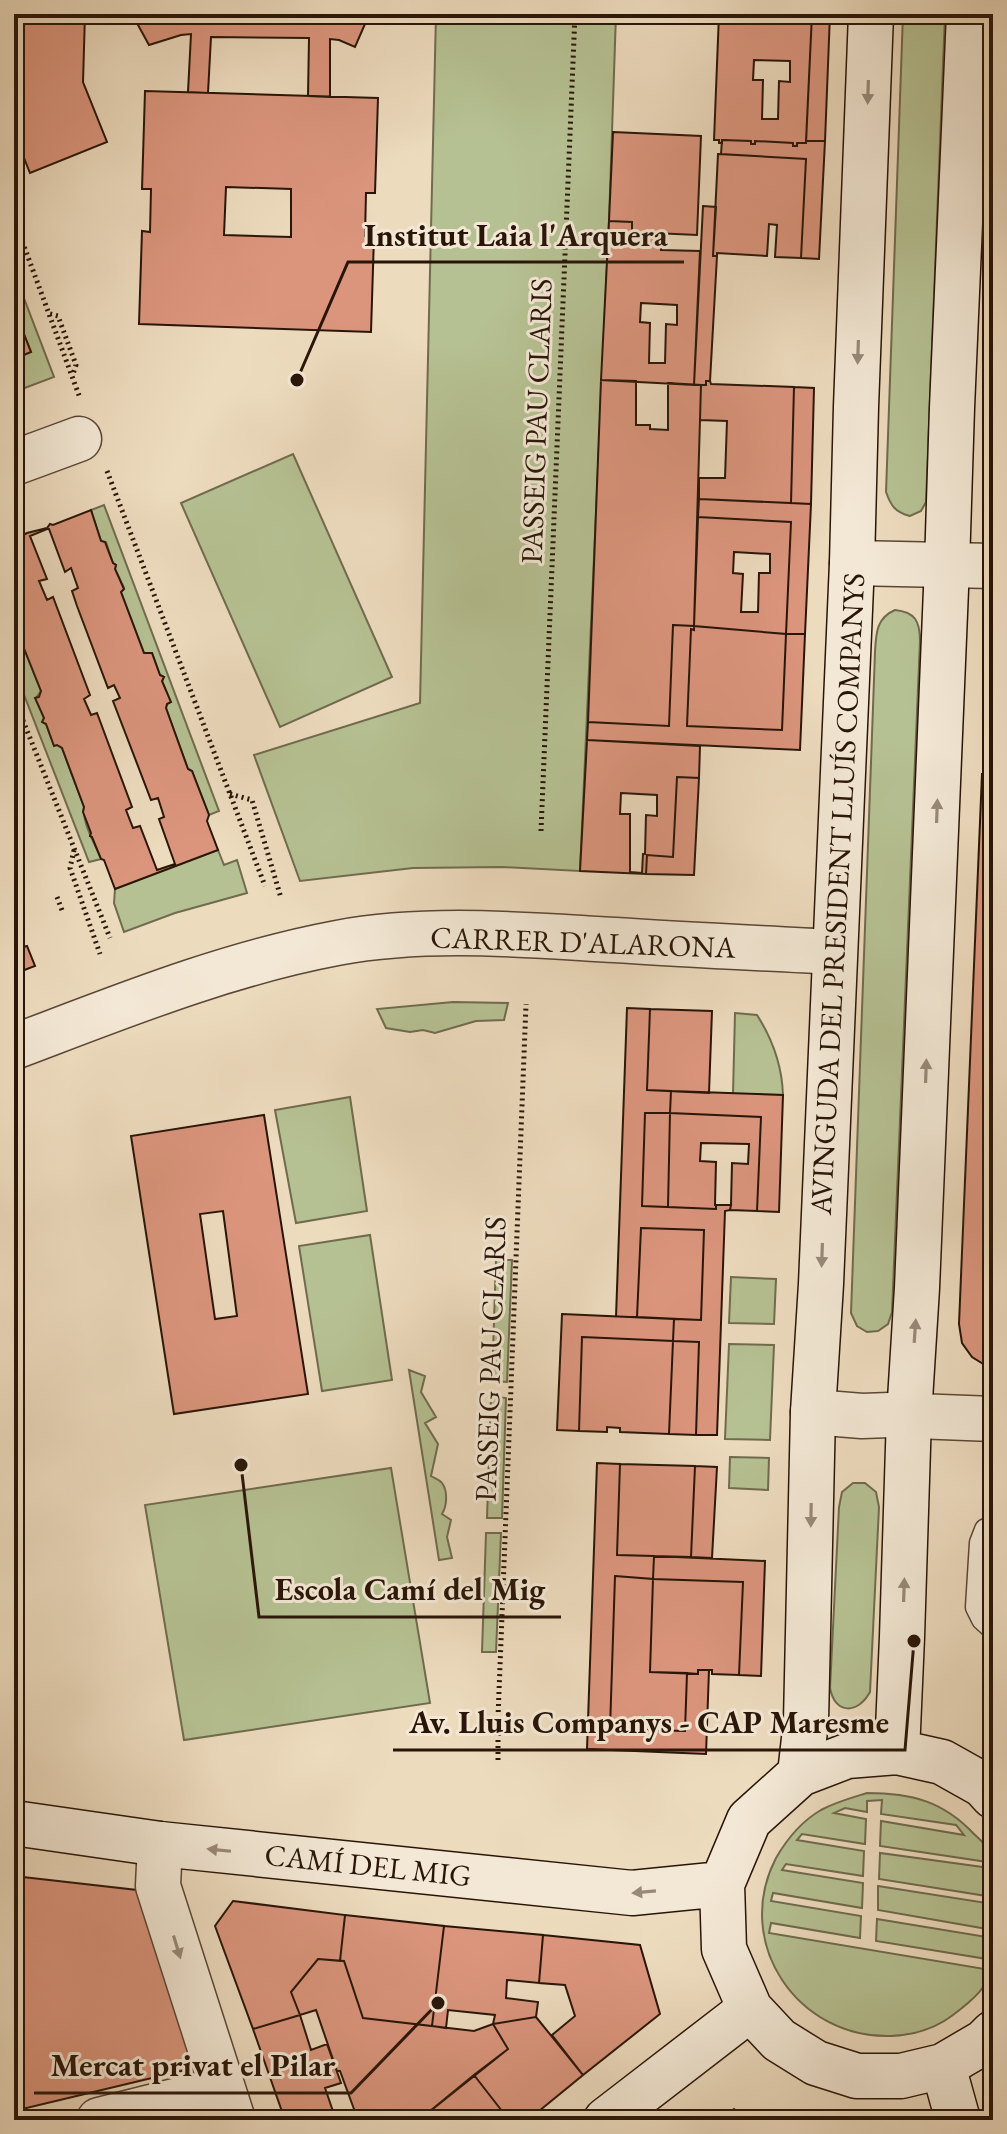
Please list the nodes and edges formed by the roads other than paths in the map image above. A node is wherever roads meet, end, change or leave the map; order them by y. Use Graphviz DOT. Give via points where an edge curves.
graph roads {
  1 [pos="871,14"];
  2 [pos="969,14"];
  3 [pos="88,436"];
  4 [pos="14,463"];
  5 [pos="852,563"];
  6 [pos="947,565"];
  7 [pos="993,566"];
  8 [pos="834,952"];
  9 [pos="14,1047"];
  10 [pos="813,1412"];
  11 [pos="899,1415"];
  12 [pos="993,1419"];
  13 [pos="993,1527"];
  14 [pos="993,1628"];
  15 [pos="897,1752"];
  16 [pos="800,1774"];
  17 [pos="993,1796"];
  18 [pos="14,1823"];
  19 [pos="160,1844"];
  20 [pos="722,1884"];
  21 [pos="750,2009"];
  22 [pos="993,2033"];
  23 [pos="943,2066"];
  24 [pos="227,2104"];
  25 [pos="99,2120"];
  26 [pos="606,2120"];
  27 [pos="958,2120"];
  1 -- 5 [label="street, AVINGUDA DEL PRESIDENT LLUÍS COMPANYS, one-way"];
  2 -- 6 [label="street"];
  3 -- 4 [label="street"];
  5 -- 6 [label="street"];
  5 -- 8 [label="street, AVINGUDA DEL PRESIDENT LLUÍS COMPANYS"];
  6 -- 7 [label="street"];
  11 -- 6 [label="street, one-way" via="917,1288"];
  8 -- 9 [label="street, CARRER D'ALARONA" via="466,933 339,943 209,974"];
  8 -- 10 [label="street, AVINGUDA DEL PRESIDENT LLUÍS COMPANYS, one-way"];
  10 -- 11 [label="street"];
  10 -- 16 [label="street, AVINGUDA DEL PRESIDENT LLUÍS COMPANYS, one-way" via="806,1721"];
  11 -- 12 [label="street"];
  15 -- 11 [label="street, one-way" via="902,1661"];
  13 -- 14 [label="lane" via="981,1543 977,1607"];
  15 -- 16 [label="street" via="847,1756"];
  15 -- 17 [label="street" via="942,1762"];
  16 -- 20 [label="street" via="749,1820"];
  18 -- 19 [label="street, CAMÍ DEL MIG"];
  20 -- 19 [label="street, CAMÍ DEL MIG, one-way" via="632,1893"];
  19 -- 24 [label="street, one-way" via="158,1886"];
  20 -- 21 [label="street" via="724,1949"];
  21 -- 23 [label="street" via="779,2040 816,2063 857,2076 901,2076"];
  21 -- 26 [label="street"];
  22 -- 23 [label="street"];
  23 -- 27 [label="street"];
  24 -- 25 [label="street"];
}
